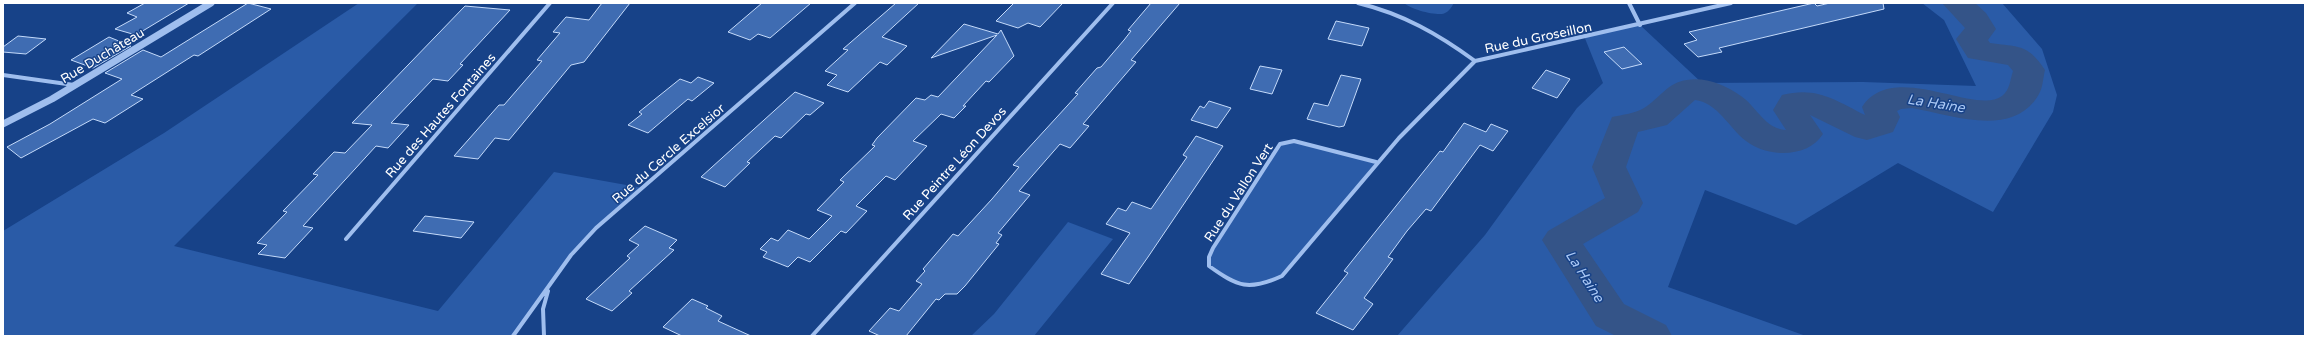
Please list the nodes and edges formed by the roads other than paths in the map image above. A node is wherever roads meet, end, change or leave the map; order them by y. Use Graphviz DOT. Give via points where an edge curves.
graph roads {
  1 [pos="211,3"];
  2 [pos="550,3"];
  3 [pos="856,3"];
  4 [pos="1112,3"];
  5 [pos="1358,3"];
  6 [pos="1629,3"];
  7 [pos="1731,3"];
  8 [pos="1640,25"];
  9 [pos="1475,61"];
  10 [pos="3,75"];
  11 [pos="74,86"];
  12 [pos="3,124"];
  13 [pos="1376,162"];
  14 [pos="346,239"];
  15 [pos="550,287"];
  16 [pos="513,336"];
  17 [pos="544,336"];
  18 [pos="812,336"];
  1 -- 11 [label="street, Rue Duchâteau"];
  2 -- 14 [label="street, Rue des Hautes Fontaines"];
  3 -- 15 [label="street, Rue du Cercle Excelsior" via="596,228 571,255"];
  4 -- 18 [label="street, Rue Peintre Léon Devos"];
  5 -- 9 [label="street, Rue du Groseillon" via="1407,17 1439,34"];
  6 -- 8 [label="street"];
  7 -- 8 [label="street, Rue du Groseillon"];
  8 -- 9 [label="street, Rue du Groseillon"];
  9 -- 13 [label="street, Rue du Vallon Vert" via="1439,94"];
  10 -- 11 [label="street"];
  11 -- 12 [label="street, Rue Duchâteau"];
  13 -- 13 [label="street, Rue du Vallon Vert" via="1282,276 1260,285 1240,283 1219,274 1209,266 1213,248 1280,144 1294,141"];
  15 -- 16 [label="street, Rue du Cercle Excelsior"];
  15 -- 17 [label="street" via="543,309"];
}
